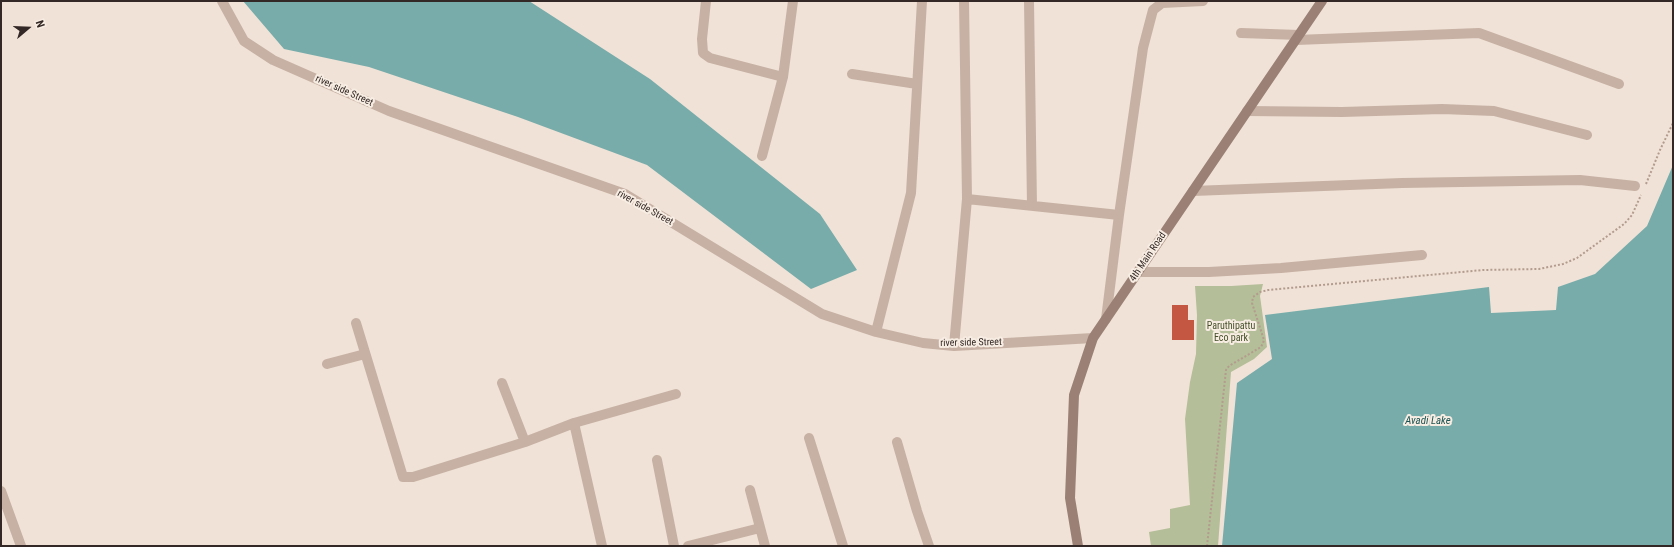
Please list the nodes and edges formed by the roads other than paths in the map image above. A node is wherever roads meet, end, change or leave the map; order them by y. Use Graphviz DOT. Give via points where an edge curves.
graph roads {
  1 [pos="222,1"];
  2 [pos="706,1"];
  3 [pos="793,1"];
  4 [pos="922,1"];
  5 [pos="964,1"];
  6 [pos="1029,1"];
  7 [pos="1203,1"];
  8 [pos="1322,1"];
  9 [pos="1242,33"];
  10 [pos="1297,37"];
  11 [pos="852,74"];
  12 [pos="782,77"];
  13 [pos="917,84"];
  14 [pos="1619,84"];
  15 [pos="1247,111"];
  16 [pos="1587,135"];
  17 [pos="762,156"];
  18 [pos="1635,186"];
  19 [pos="1193,191"];
  20 [pos="967,199"];
  21 [pos="1032,206"];
  22 [pos="1119,215"];
  23 [pos="1422,255"];
  24 [pos="1138,272"];
  25 [pos="1106,319"];
  26 [pos="356,323"];
  27 [pos="876,332"];
  28 [pos="1093,338"];
  29 [pos="954,346"];
  30 [pos="365,354"];
  31 [pos="327,364"];
  32 [pos="502,383"];
  33 [pos="676,394"];
  34 [pos="574,423"];
  35 [pos="809,438"];
  36 [pos="525,442"];
  37 [pos="897,442"];
  38 [pos="657,460"];
  39 [pos="750,490"];
  40 [pos="1,491"];
  41 [pos="760,528"];
  42 [pos="22,546"];
  43 [pos="602,546"];
  44 [pos="674,546"];
  45 [pos="688,546"];
  46 [pos="765,546"];
  47 [pos="843,546"];
  48 [pos="929,546"];
  49 [pos="1078,546"];
  1 -- 27 [label="street, river side Street" via="244,41 273,60 389,111 625,194 822,314"];
  2 -- 12 [label="street" via="703,53 710,58"];
  3 -- 12 [label="street"];
  4 -- 13 [label="street"];
  5 -- 20 [label="street"];
  6 -- 21 [label="street"];
  7 -- 22 [label="street" via="1162,3 1153,10 1143,48"];
  8 -- 10 [label="main road, 4th Main Road"];
  9 -- 10 [label="street"];
  10 -- 14 [label="street" via="1479,33"];
  10 -- 15 [label="main road, 4th Main Road"];
  11 -- 13 [label="street"];
  12 -- 17 [label="street"];
  13 -- 27 [label="street" via="911,193"];
  15 -- 16 [label="street" via="1494,111"];
  15 -- 19 [label="main road, 4th Main Road"];
  18 -- 19 [label="street" via="1580,180 1402,183"];
  19 -- 24 [label="main road, 4th Main Road"];
  20 -- 21 [label="street"];
  20 -- 29 [label="street"];
  21 -- 22 [label="street"];
  22 -- 25 [label="street"];
  23 -- 24 [label="street" via="1267,269"];
  24 -- 25 [label="main road, 4th Main Road"];
  25 -- 28 [label="main road, 4th Main Road"];
  26 -- 30 [label="street"];
  27 -- 29 [label="street, river side Street" via="923,343"];
  28 -- 29 [label="street, river side Street"];
  28 -- 49 [label="main road, 4th Main Road" via="1074,395 1070,498"];
  30 -- 31 [label="street"];
  30 -- 36 [label="street" via="403,478"];
  32 -- 36 [label="street"];
  33 -- 34 [label="street"];
  34 -- 36 [label="street"];
  34 -- 43 [label="street"];
  35 -- 47 [label="street"];
  37 -- 48 [label="street"];
  38 -- 44 [label="street"];
  39 -- 41 [label="street"];
  40 -- 42 [label="street"];
  41 -- 45 [label="street"];
  41 -- 46 [label="street"];
}
